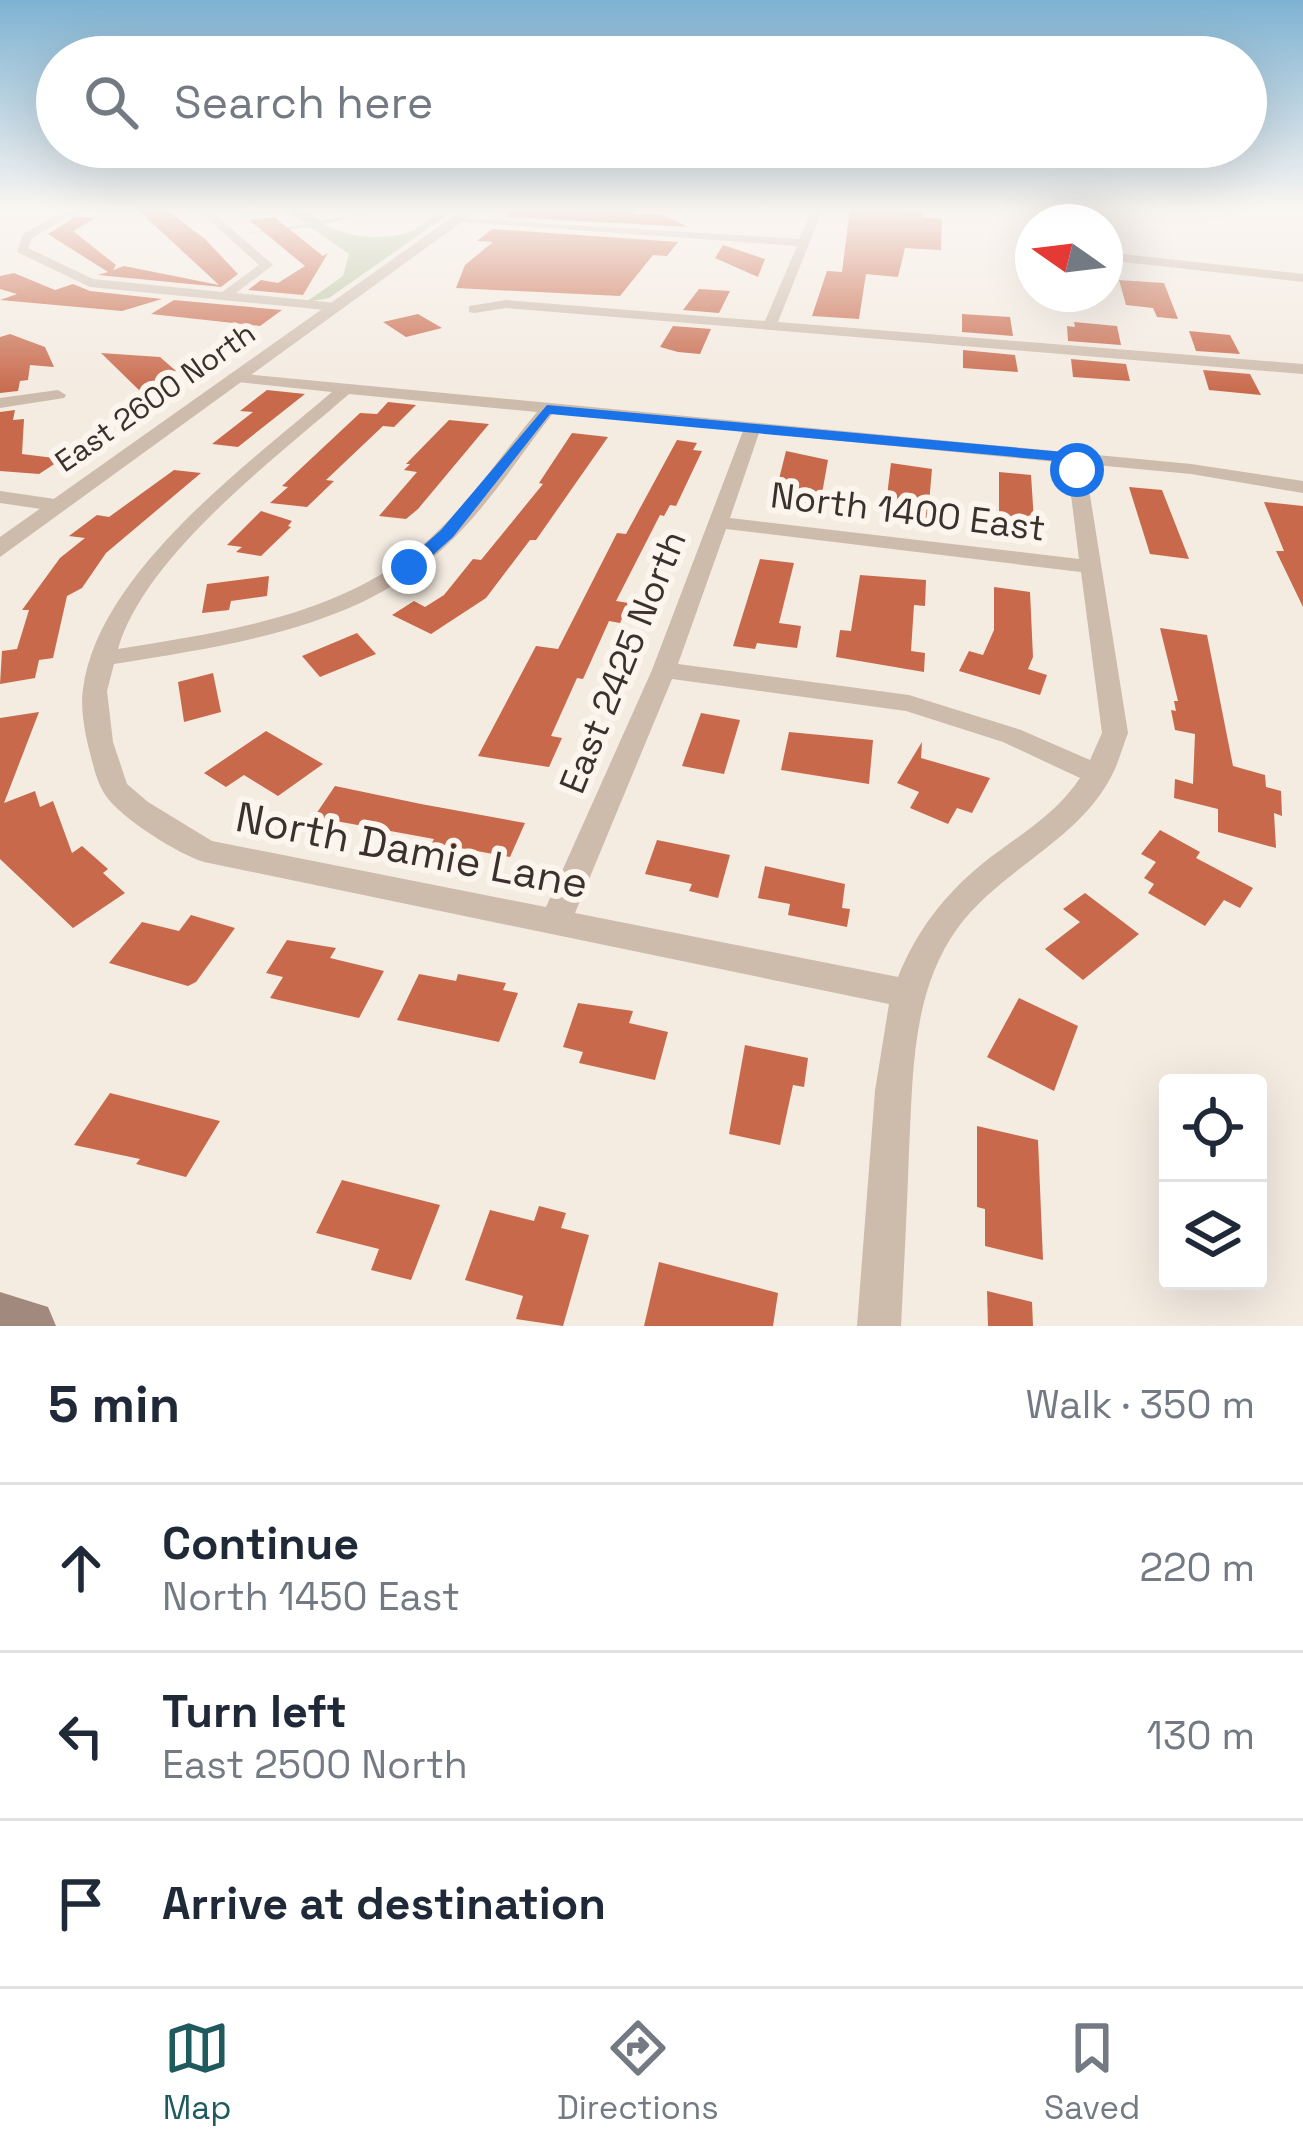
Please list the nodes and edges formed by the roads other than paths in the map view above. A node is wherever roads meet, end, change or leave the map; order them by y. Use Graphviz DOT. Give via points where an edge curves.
graph roads {
  1 [pos="63,270"];
  2 [pos="260,270"];
  3 [pos="387,270"];
  4 [pos="792,270"];
  5 [pos="1230,270"];
  6 [pos="1303,278"];
  7 [pos="223,297"];
  8 [pos="336,307"];
  9 [pos="474,309"];
  10 [pos="770,325"];
  11 [pos="1303,369"];
  12 [pos="234,378"];
  13 [pos="344,390"];
  14 [pos="58,395"];
  15 [pos="0,403"];
  16 [pos="547,410"];
  17 [pos="753,428"];
  18 [pos="1075,458"];
  19 [pos="1303,487"];
  20 [pos="0,497"];
  21 [pos="56,505"];
  22 [pos="716,522"];
  23 [pos="0,549"];
  24 [pos="1093,567"];
  25 [pos="105,658"];
  26 [pos="664,670"];
  27 [pos="1099,775"];
  28 [pos="555,922"];
  29 [pos="907,993"];
  30 [pos="0,1319"];
  31 [pos="29,1326"];
  32 [pos="879,1326"];
  1 -- 7 [label="street" via="90,283"];
  2 -- 7 [label="street"];
  3 -- 8 [label="street, East 2600 North"];
  4 -- 10 [label="street"];
  5 -- 6 [label="street"];
  7 -- 8 [label="street"];
  8 -- 12 [label="street, East 2600 North"];
  9 -- 10 [label="street" via="506,304"];
  10 -- 11 [label="street"];
  12 -- 13 [label="street"];
  12 -- 21 [label="street, East 2600 North"];
  13 -- 16 [label="street"];
  13 -- 25 [label="street, North Damie Lane" via="161,554 128,598"];
  14 -- 15 [label="street"];
  16 -- 17 [label="street"];
  16 -- 25 [label="street" via="447,533 365,593 305,620"];
  17 -- 18 [label="street"];
  17 -- 22 [label="street, East 2425 North"];
  18 -- 19 [label="street"];
  18 -- 24 [label="street"];
  20 -- 21 [label="street"];
  21 -- 23 [label="street, East 2600 North"];
  22 -- 24 [label="street, North 1400 East"];
  22 -- 26 [label="street, East 2425 North"];
  24 -- 27 [label="street" via="1115,733"];
  25 -- 28 [label="street, North Damie Lane" via="91,714 116,792 203,851"];
  26 -- 27 [label="street" via="909,703"];
  26 -- 28 [label="street, East 2425 North"];
  27 -- 29 [label="street" via="1064,821 944,920"];
  28 -- 29 [label="street, North Damie Lane"];
  29 -- 32 [label="street" via="896,1041"];
  30 -- 31 [label="main road"];
}
